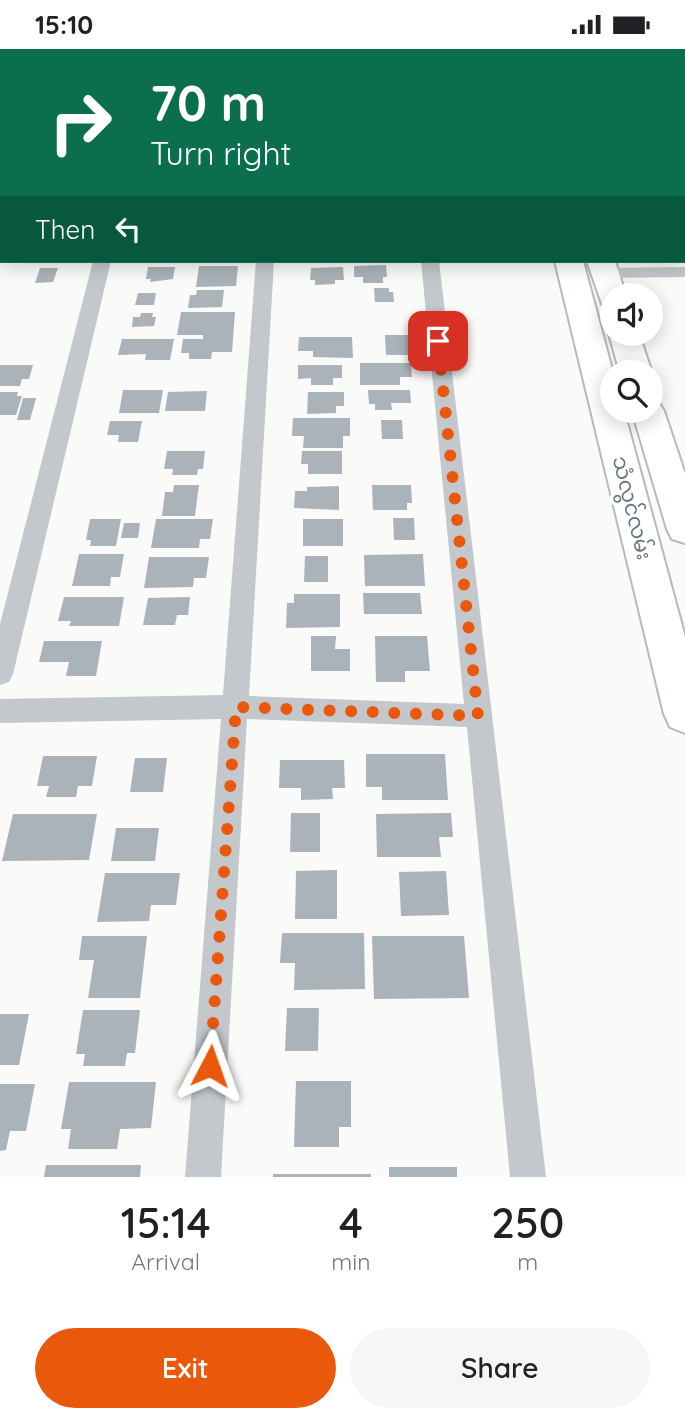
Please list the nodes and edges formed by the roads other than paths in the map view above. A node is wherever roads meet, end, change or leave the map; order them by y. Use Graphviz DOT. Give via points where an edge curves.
graph roads {
  1 [pos="102,263"];
  2 [pos="265,263"];
  3 [pos="430,263"];
  4 [pos="570,263"];
  5 [pos="685,272"];
  6 [pos="606,277"];
  7 [pos="652,423"];
  8 [pos="685,529"];
  9 [pos="0,674"];
  10 [pos="236,707"];
  11 [pos="0,711"];
  12 [pos="685,714"];
  13 [pos="478,716"];
  14 [pos="203,1177"];
  15 [pos="528,1177"];
  1 -- 9 [label="street"];
  2 -- 10 [label="street"];
  3 -- 13 [label="street"];
  4 -- 12 [label="main road, သံလွင်လမ်း"];
  5 -- 6 [label="street"];
  7 -- 8 [label="main road, သံလွင်လမ်း"];
  10 -- 11 [label="street"];
  10 -- 13 [label="street"];
  10 -- 14 [label="street"];
  13 -- 15 [label="street"];
}
